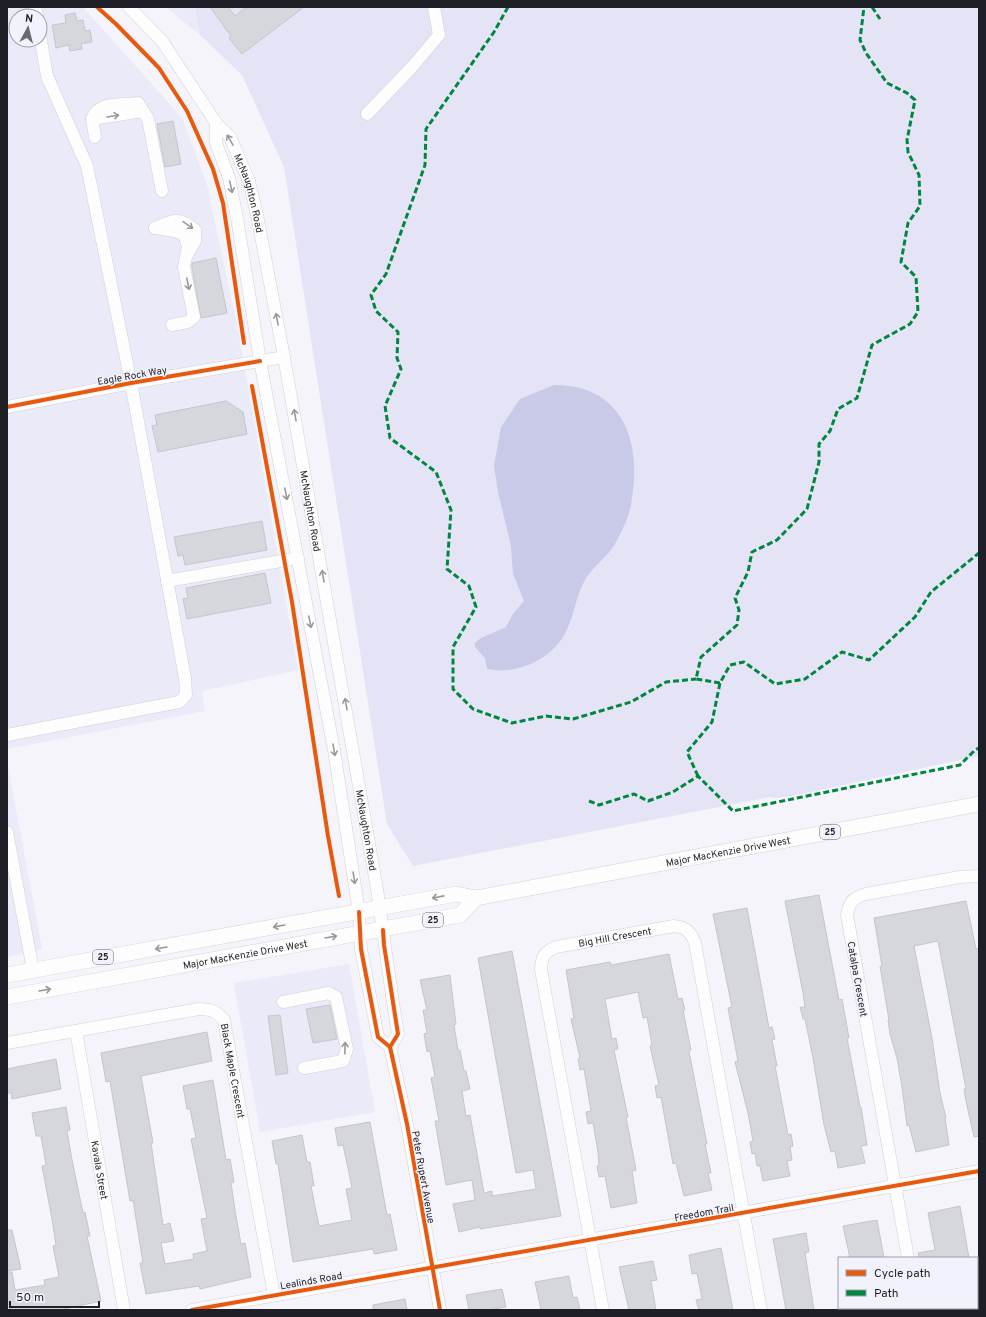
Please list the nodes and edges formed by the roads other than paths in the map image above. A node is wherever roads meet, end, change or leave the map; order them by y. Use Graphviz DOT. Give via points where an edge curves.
graph roads {
  1 [pos="129,7"];
  2 [pos="434,7"];
  3 [pos="42,48"];
  4 [pos="367,114"];
  5 [pos="216,123"];
  6 [pos="95,137"];
  7 [pos="162,190"];
  8 [pos="155,228"];
  9 [pos="172,325"];
  10 [pos="284,357"];
  11 [pos="260,361"];
  12 [pos="131,383"];
  13 [pos="7,407"];
  14 [pos="298,558"];
  15 [pos="167,581"];
  16 [pos="7,735"];
  17 [pos="979,804"];
  18 [pos="7,832"];
  19 [pos="8,846"];
  20 [pos="979,876"];
  21 [pos="476,898"];
  22 [pos="380,909"];
  23 [pos="359,912"];
  24 [pos="383,930"];
  25 [pos="361,933"];
  26 [pos="33,970"];
  27 [pos="7,975"];
  28 [pos="7,997"];
  29 [pos="283,1002"];
  30 [pos="76,1031"];
  31 [pos="7,1043"];
  32 [pos="390,1047"];
  33 [pos="304,1068"];
  34 [pos="979,1171"];
  35 [pos="895,1186"];
  36 [pos="743,1213"];
  37 [pos="590,1240"];
  38 [pos="908,1257"];
  39 [pos="432,1268"];
  40 [pos="274,1294"];
  41 [pos="124,1310"];
  42 [pos="192,1310"];
  43 [pos="440,1310"];
  44 [pos="602,1310"];
  45 [pos="761,1310"];
  1 -- 5 [label="street, McNaughton Road" via="162,41"];
  2 -- 4 [label="street" via="438,35"];
  3 -- 12 [label="street" via="47,76 87,166"];
  10 -- 5 [label="street, McNaughton Road, one-way" via="249,181 230,136"];
  5 -- 11 [label="street, McNaughton Road, one-way" via="216,143 229,178"];
  6 -- 7 [label="street, one-way" via="92,119 143,111 148,119"];
  8 -- 9 [label="street, one-way" via="184,234 188,246 184,267 194,317 188,322"];
  10 -- 11 [label="street, Eagle Rock Way"];
  22 -- 10 [label="street, McNaughton Road, one-way"];
  11 -- 12 [label="street, Eagle Rock Way"];
  11 -- 14 [label="street, McNaughton Road, one-way"];
  12 -- 13 [label="street, Eagle Rock Way"];
  12 -- 15 [label="street"];
  14 -- 15 [label="street"];
  14 -- 23 [label="street, McNaughton Road, one-way" via="334,750"];
  15 -- 16 [label="street" via="186,684 186,695 179,702"];
  17 -- 21 [label="main road, Major MacKenzie Drive West / 25"];
  18 -- 19 [label="street"];
  19 -- 26 [label="street"];
  20 -- 35 [label="street, Catalpa Crescent" via="960,877 856,896 848,908 847,915"];
  21 -- 22 [label="main road, Major MacKenzie Drive West / 25, one-way" via="456,894"];
  21 -- 24 [label="main road, Major MacKenzie Drive West / 25" via="460,915"];
  22 -- 23 [label="main road, Major MacKenzie Drive West / 25"];
  22 -- 24 [label="street, McNaughton Road"];
  23 -- 25 [label="street, McNaughton Road"];
  23 -- 26 [label="main road, Major MacKenzie Drive West / 25, one-way"];
  24 -- 25 [label="main road, Major MacKenzie Drive West / 25"];
  24 -- 32 [label="street" via="398,1034"];
  28 -- 25 [label="main road, Major MacKenzie Drive West / 25, one-way"];
  25 -- 32 [label="street, Peter Rupert Avenue" via="361,949 378,1037"];
  26 -- 27 [label="main road, Major MacKenzie Drive West / 25"];
  33 -- 29 [label="street, one-way" via="343,1061 347,1049 336,996 329,993"];
  30 -- 31 [label="street, Black Maple Crescent"];
  30 -- 40 [label="street, Black Maple Crescent" via="211,1009 224,1020"];
  30 -- 41 [label="street, Kavala Street"];
  32 -- 39 [label="street, Peter Rupert Avenue" via="407,1124"];
  34 -- 35 [label="street, Freedom Trail"];
  35 -- 36 [label="street, Freedom Trail"];
  35 -- 38 [label="street, Catalpa Crescent"];
  36 -- 37 [label="street, Freedom Trail"];
  36 -- 37 [label="street, Big Hill Crescent" via="695,943 690,932 684,927 674,926 556,947 544,955 541,970"];
  36 -- 45 [label="street, Big Hill Crescent"];
  37 -- 39 [label="street, Freedom Trail"];
  37 -- 44 [label="street, Big Hill Crescent"];
  39 -- 40 [label="street, Lealinds Road"];
  39 -- 43 [label="street, Peter Rupert Avenue"];
  40 -- 42 [label="street, Lealinds Road"];
}
